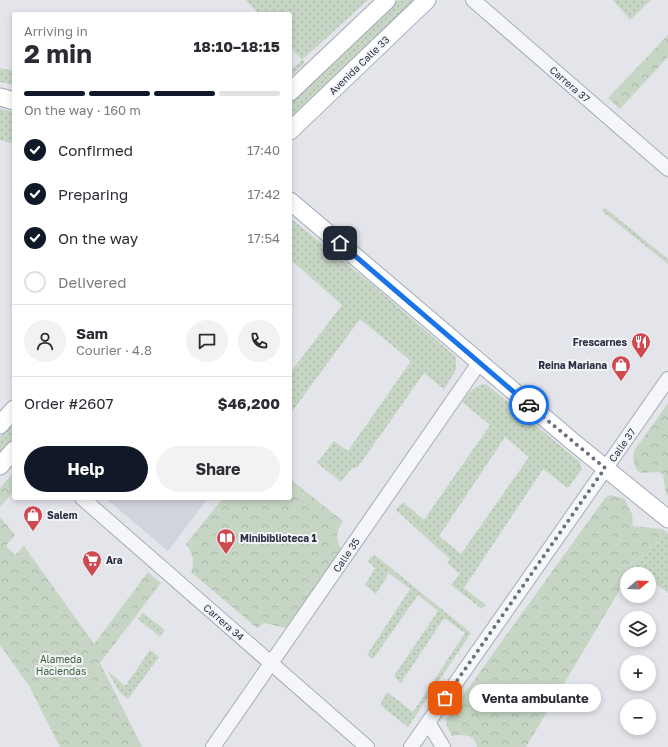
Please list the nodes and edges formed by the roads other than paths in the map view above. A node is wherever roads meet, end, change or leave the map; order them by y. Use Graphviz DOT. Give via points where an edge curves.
graph roads {
  1 [pos="386,0"];
  2 [pos="428,0"];
  3 [pos="473,0"];
  4 [pos="292,90"];
  5 [pos="0,98"];
  6 [pos="12,100"];
  7 [pos="292,129"];
  8 [pos="668,169"];
  9 [pos="292,203"];
  10 [pos="479,363"];
  11 [pos="668,379"];
  12 [pos="12,411"];
  13 [pos="0,425"];
  14 [pos="12,452"];
  15 [pos="0,466"];
  16 [pos="605,468"];
  17 [pos="84,500"];
  18 [pos="668,519"];
  19 [pos="271,662"];
  20 [pos="428,722"];
  21 [pos="213,747"];
  22 [pos="367,747"];
  23 [pos="411,747"];
  24 [pos="443,747"];
  1 -- 4 [label="main road"];
  2 -- 7 [label="main road, Avenida Calle 33"];
  3 -- 8 [label="street, Carrera 37"];
  5 -- 6 [label="main road"];
  9 -- 10 [label="main road"];
  10 -- 16 [label="main road"];
  10 -- 19 [label="street, Calle 35"];
  11 -- 16 [label="street, Calle 37"];
  12 -- 13 [label="main road"];
  14 -- 15 [label="main road"];
  16 -- 18 [label="main road"];
  16 -- 20 [label="street, Calle 37"];
  17 -- 19 [label="street, Carrera 34"];
  19 -- 21 [label="street, Calle 35"];
  19 -- 22 [label="street, Carrera 34"];
  20 -- 23 [label="street, Calle 37"];
  20 -- 24 [label="street"];
}
